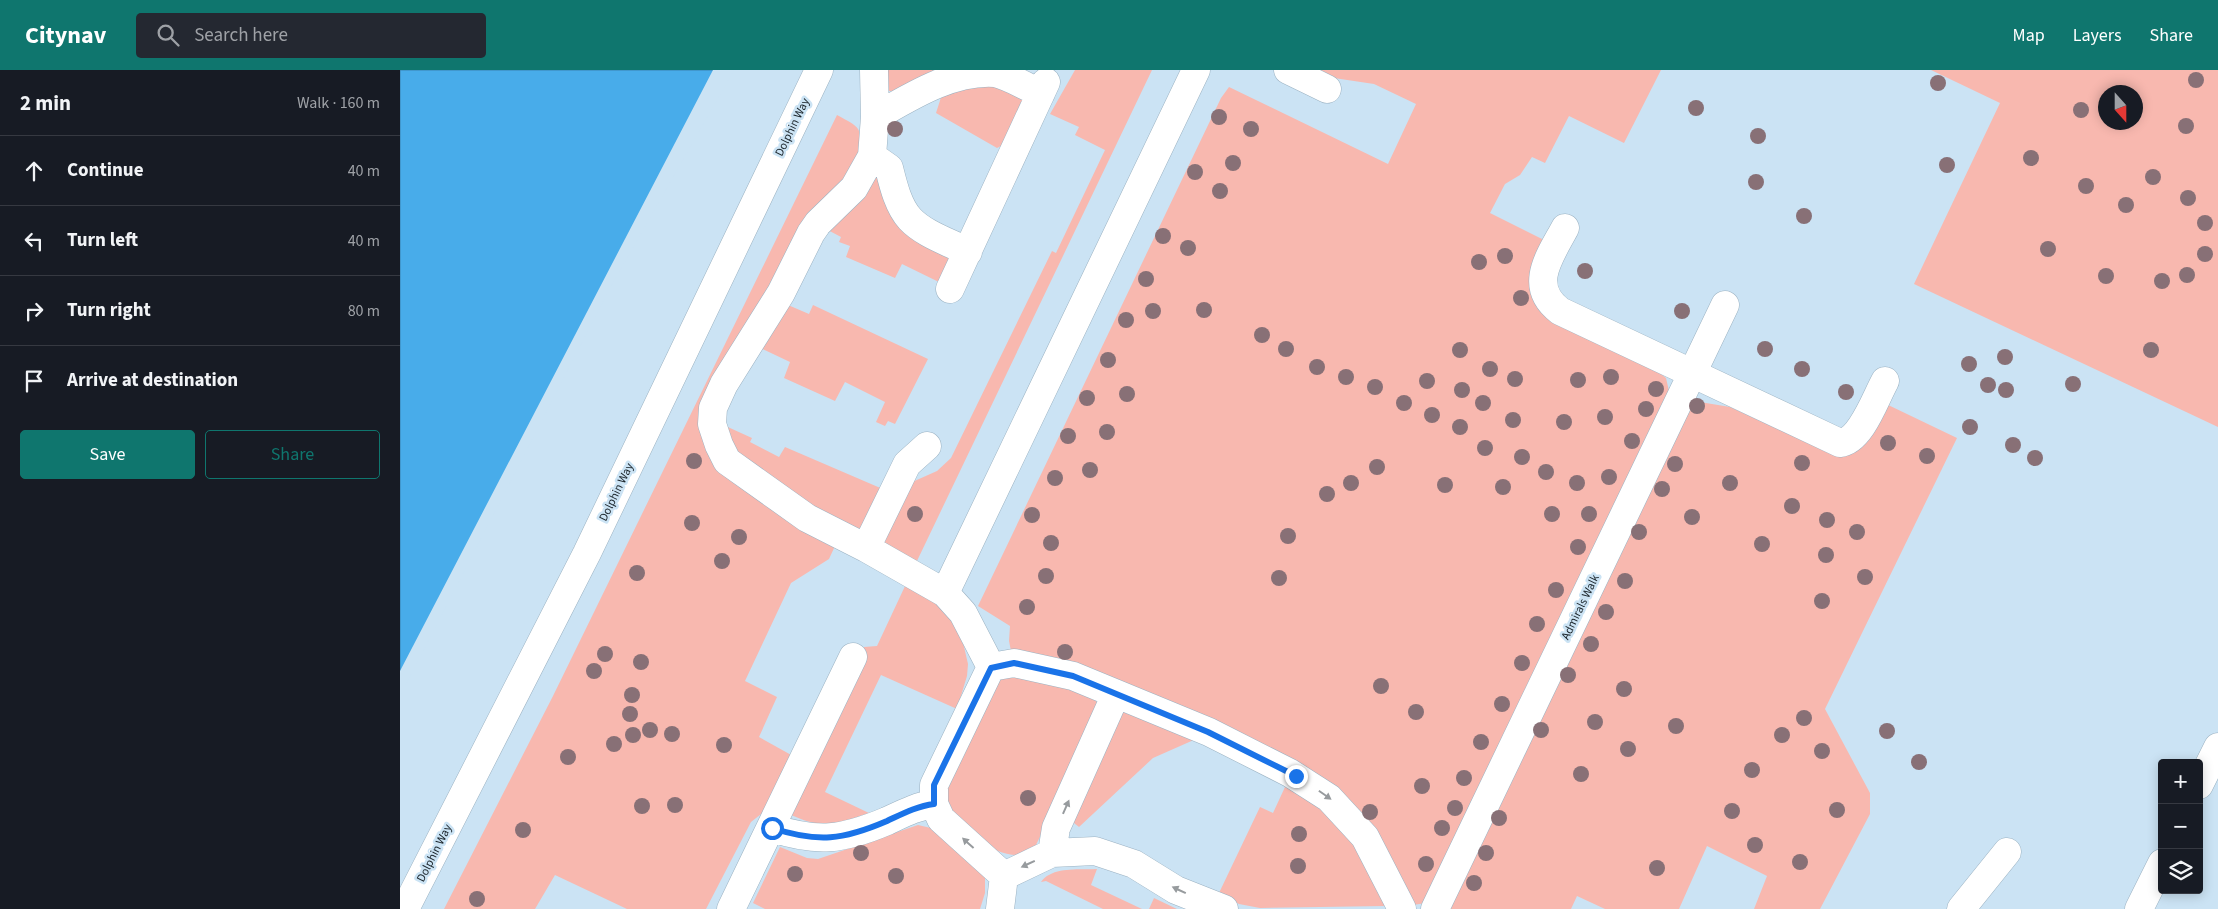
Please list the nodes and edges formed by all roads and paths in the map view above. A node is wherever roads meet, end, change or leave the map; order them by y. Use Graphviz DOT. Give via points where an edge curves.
graph roads {
  1 [pos="819,70"];
  2 [pos="874,70"];
  3 [pos="1196,70"];
  4 [pos="1288,70"];
  5 [pos="1327,89"];
  6 [pos="875,117"];
  7 [pos="872,156"];
  8 [pos="1565,228"];
  9 [pos="968,252"];
  10 [pos="950,289"];
  11 [pos="1725,305"];
  12 [pos="1692,373"];
  13 [pos="1885,381"];
  14 [pos="926,446"];
  15 [pos="866,548"];
  16 [pos="945,593"];
  17 [pos="852,658"];
  18 [pos="991,668"];
  19 [pos="1116,694"];
  20 [pos="2218,747"];
  21 [pos="2203,777"];
  22 [pos="934,804"];
  23 [pos="772,828"];
  24 [pos="2007,852"];
  25 [pos="1052,853"];
  26 [pos="2158,871"];
  27 [pos="1004,876"];
  28 [pos="405,909"];
  29 [pos="731,909"];
  30 [pos="1000,909"];
  31 [pos="1224,909"];
  32 [pos="1402,909"];
  33 [pos="1435,909"];
  34 [pos="1961,909"];
  35 [pos="2139,909"];
  1 -- 28 [label="street, Dolphin Way" via="587,553"];
  2 -- 6 [label="street"];
  3 -- 16 [label="street"];
  4 -- 5 [label="street"];
  6 -- 7 [label="street"];
  6 -- 9 [label="street" via="944,78 974,70 996,73 1044,88"];
  7 -- 9 [label="street" via="889,168 909,218 924,230"];
  7 -- 15 [label="street" via="854,188 811,233 781,293 724,384 713,408 712,424 727,461 807,518"];
  8 -- 12 [label="street" via="1543,276 1542,287 1550,302 1560,311"];
  9 -- 10 [label="street"];
  11 -- 12 [label="street, Admirals Walk"];
  12 -- 13 [label="street" via="1840,442 1847,442 1857,434"];
  12 -- 33 [label="street, Admirals Walk"];
  14 -- 15 [label="street" via="907,464"];
  15 -- 16 [label="street"];
  16 -- 18 [label="street" via="963,613"];
  17 -- 23 [label="street"];
  18 -- 19 [label="street" via="1014,663 1073,676"];
  18 -- 22 [label="street" via="934,785"];
  25 -- 19 [label="street, one-way" via="1056,828"];
  19 -- 32 [label="street, one-way" via="1208,732 1290,773 1329,798 1366,838"];
  20 -- 21 [label="street"];
  22 -- 23 [label="street" via="921,806 856,834 832,838 790,834"];
  27 -- 22 [label="street, one-way" via="941,819"];
  23 -- 29 [label="street"];
  24 -- 34 [label="street"];
  25 -- 27 [label="street, one-way"];
  31 -- 25 [label="street, one-way" via="1176,890 1134,864 1095,851"];
  26 -- 35 [label="street"];
  27 -- 30 [label="street"];
}
